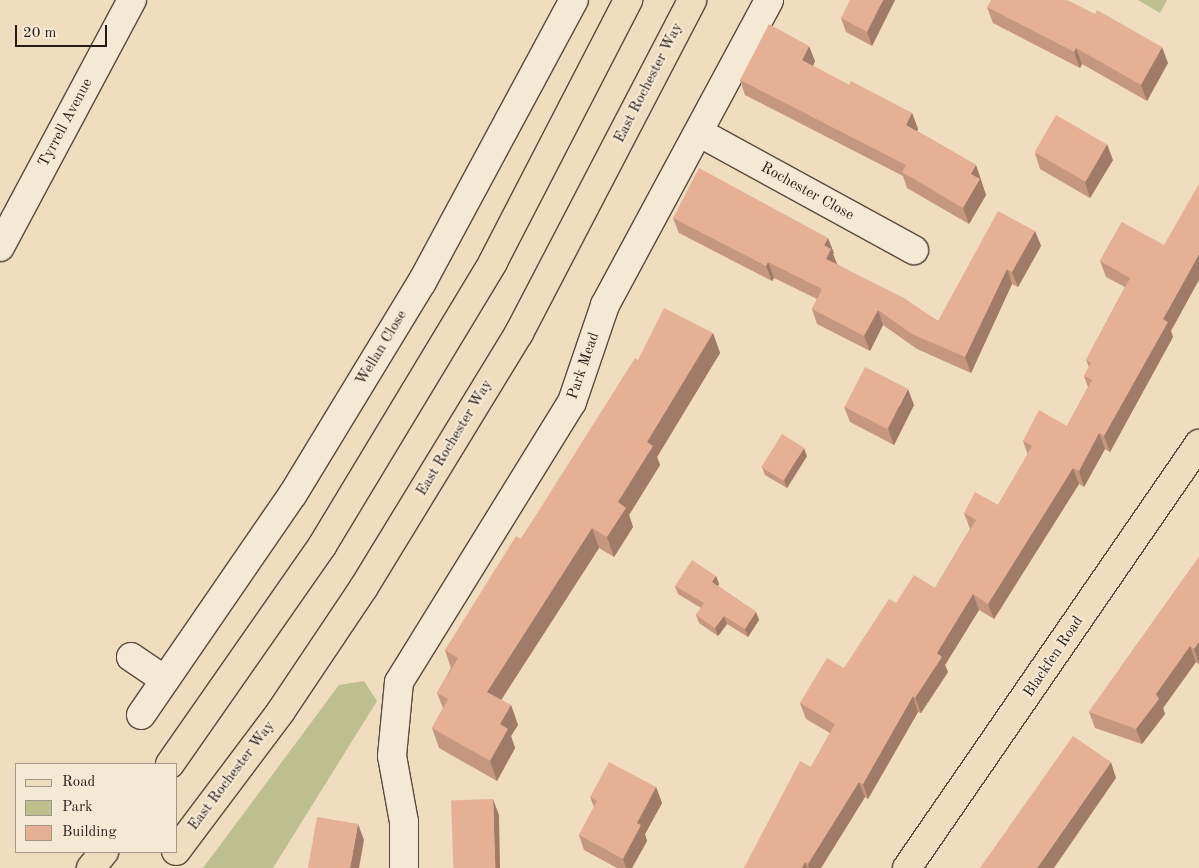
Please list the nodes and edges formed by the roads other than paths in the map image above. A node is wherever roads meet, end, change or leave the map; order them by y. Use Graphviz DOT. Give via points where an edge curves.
graph roads {
  1 [pos="132,0"];
  2 [pos="574,0"];
  3 [pos="628,0"];
  4 [pos="692,0"];
  5 [pos="769,0"];
  6 [pos="700,133"];
  7 [pos="0,246"];
  8 [pos="914,250"];
  9 [pos="1199,444"];
  10 [pos="131,657"];
  11 [pos="165,680"];
  12 [pos="141,715"];
  13 [pos="171,763"];
  14 [pos="178,848"];
  15 [pos="103,853"];
  16 [pos="175,853"];
  17 [pos="91,868"];
  18 [pos="164,868"];
  19 [pos="404,868"];
  20 [pos="906,868"];
  1 -- 7 [label="street, Tyrrell Avenue"];
  2 -- 11 [label="street, Wellan Close" via="422,282 293,494"];
  3 -- 13 [label="main road" via="478,287 322,546"];
  4 -- 14 [label="main road, East Rochester Way" via="519,333 364,587 280,711"];
  5 -- 6 [label="street, Park Mead"];
  6 -- 8 [label="street, Rochester Close"];
  6 -- 19 [label="street, Park Mead" via="605,305 572,402 399,682 392,756 404,822"];
  9 -- 20 [label="main road, Blackfen Road"];
  10 -- 11 [label="street"];
  11 -- 12 [label="street, Wellan Close"];
  15 -- 17 [label="main road"];
  16 -- 18 [label="main road, East Rochester Way"];
}
